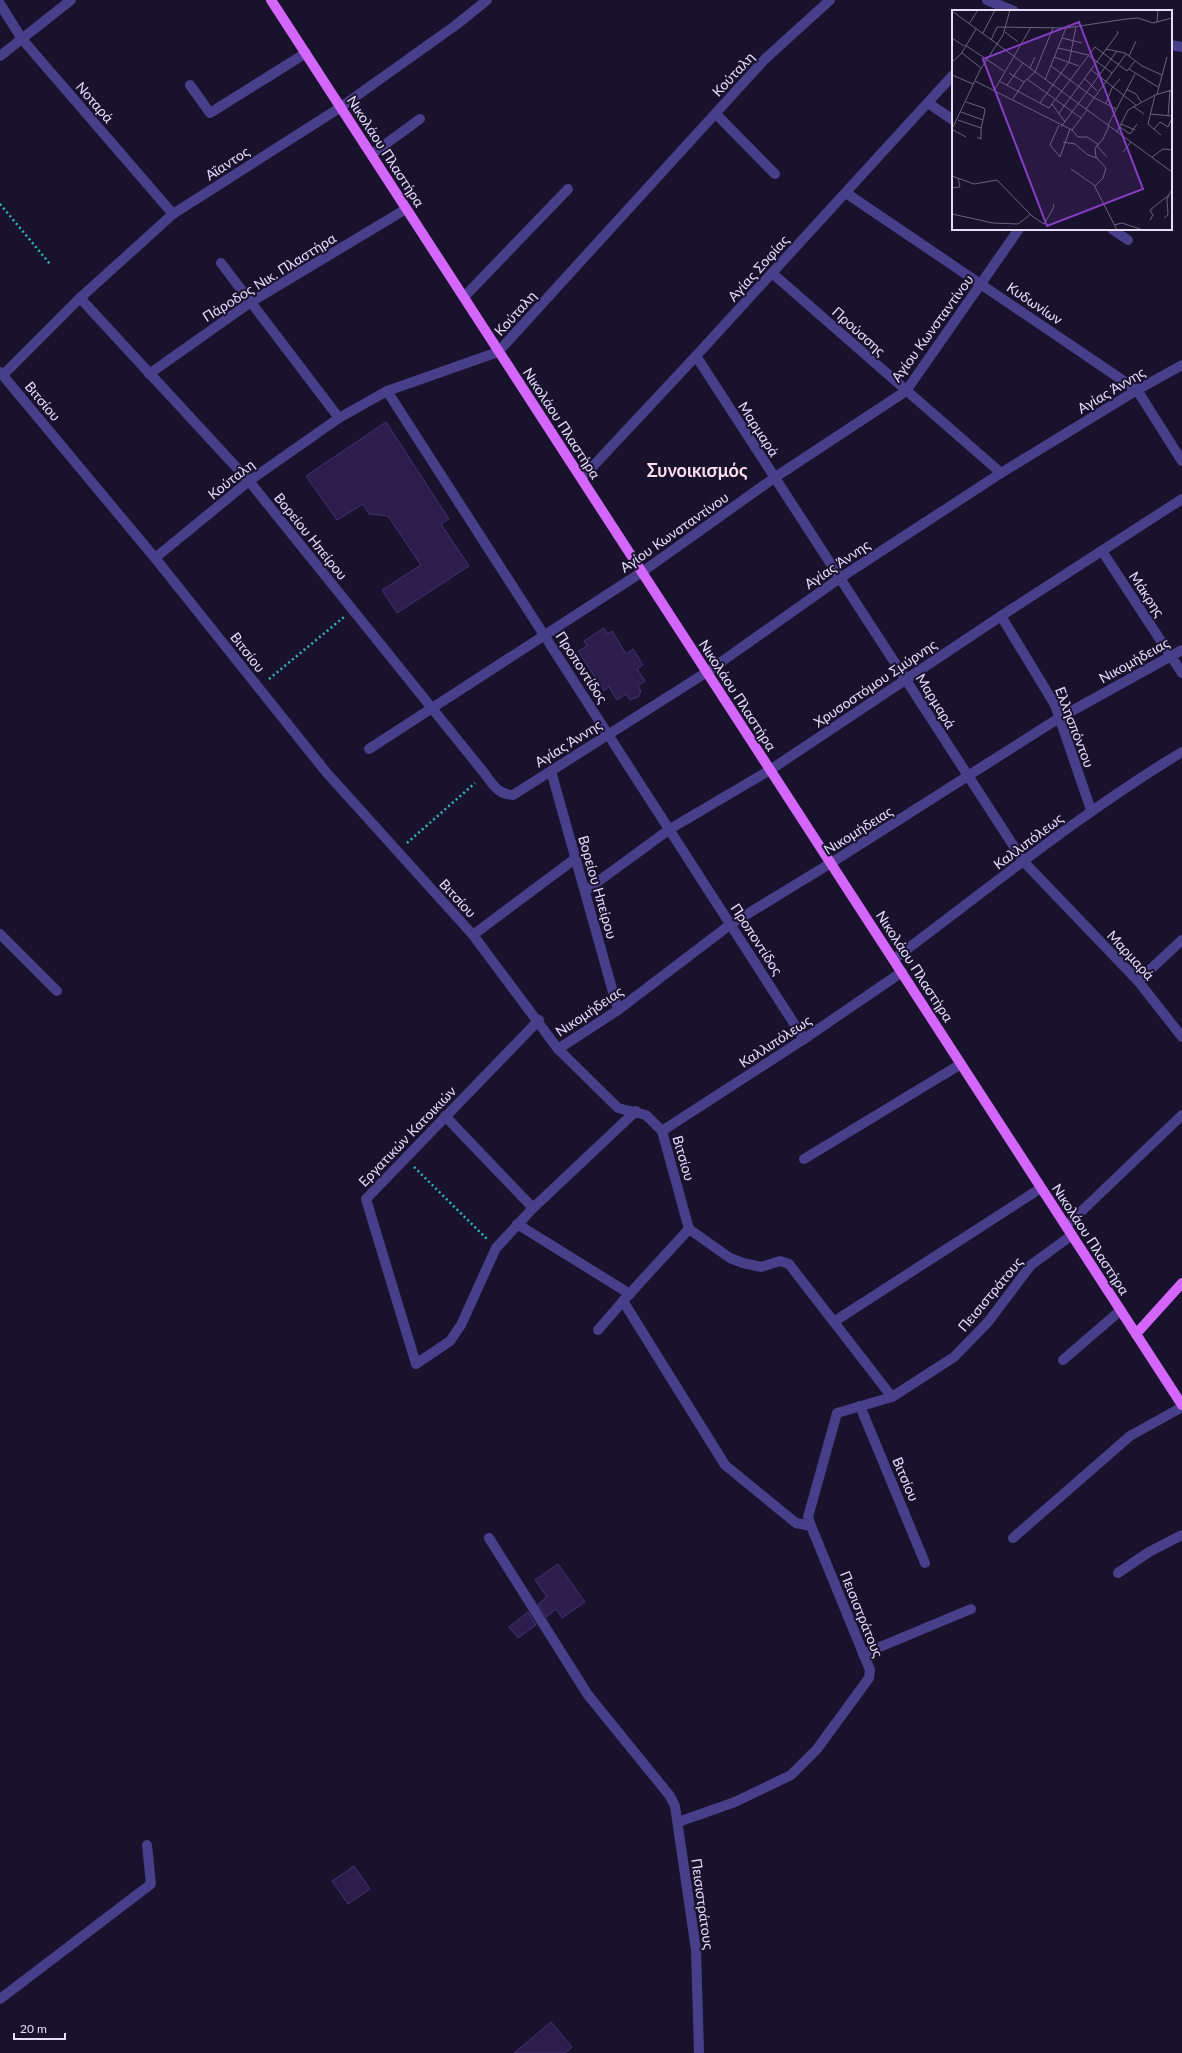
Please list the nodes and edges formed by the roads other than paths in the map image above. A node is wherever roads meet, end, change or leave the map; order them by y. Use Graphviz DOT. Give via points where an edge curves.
graph roads {
  1 [pos="71,0"];
  2 [pos="271,0"];
  3 [pos="487,0"];
  4 [pos="830,0"];
  5 [pos="987,0"];
  6 [pos="0,4"];
  7 [pos="1011,10"];
  8 [pos="22,39"];
  9 [pos="1172,46"];
  10 [pos="1182,47"];
  11 [pos="306,53"];
  12 [pos="0,56"];
  13 [pos="952,76"];
  14 [pos="190,85"];
  15 [pos="928,103"];
  16 [pos="341,107"];
  17 [pos="716,114"];
  18 [pos="420,119"];
  19 [pos="952,119"];
  20 [pos="372,154"];
  21 [pos="775,174"];
  22 [pos="568,189"];
  23 [pos="846,192"];
  24 [pos="406,209"];
  25 [pos="173,214"];
  26 [pos="1018,230"];
  27 [pos="1113,230"];
  28 [pos="1128,240"];
  29 [pos="221,263"];
  30 [pos="772,272"];
  31 [pos="982,284"];
  32 [pos="80,298"];
  33 [pos="464,298"];
  34 [pos="252,302"];
  35 [pos="498,352"];
  36 [pos="696,356"];
  37 [pos="1182,365"];
  38 [pos="1,373"];
  39 [pos="149,374"];
  40 [pos="1137,390"];
  41 [pos="387,391"];
  42 [pos="906,391"];
  43 [pos="339,418"];
  44 [pos="1182,461"];
  45 [pos="1001,473"];
  46 [pos="582,478"];
  47 [pos="774,478"];
  48 [pos="249,482"];
  49 [pos="1182,499"];
  50 [pos="1102,551"];
  51 [pos="155,558"];
  52 [pos="642,572"];
  53 [pos="840,578"];
  54 [pos="1001,616"];
  55 [pos="544,635"];
  56 [pos="1182,650"];
  57 [pos="1172,656"];
  58 [pos="707,672"];
  59 [pos="1182,673"];
  60 [pos="906,679"];
  61 [pos="432,707"];
  62 [pos="1059,718"];
  63 [pos="608,734"];
  64 [pos="369,749"];
  65 [pos="1182,752"];
  66 [pos="770,770"];
  67 [pos="551,771"];
  68 [pos="968,777"];
  69 [pos="514,794"];
  70 [pos="1091,810"];
  71 [pos="670,829"];
  72 [pos="576,858"];
  73 [pos="1024,862"];
  74 [pos="832,863"];
  75 [pos="585,891"];
  76 [pos="731,924"];
  77 [pos="0,934"];
  78 [pos="473,935"];
  79 [pos="1182,940"];
  80 [pos="894,959"];
  81 [pos="902,972"];
  82 [pos="1138,981"];
  83 [pos="57,992"];
  84 [pos="618,1010"];
  85 [pos="538,1020"];
  86 [pos="1182,1037"];
  87 [pos="804,1039"];
  88 [pos="558,1049"];
  89 [pos="961,1064"];
  90 [pos="636,1111"];
  91 [pos="1182,1115"];
  92 [pos="445,1116"];
  93 [pos="662,1131"];
  94 [pos="804,1159"];
  95 [pos="1041,1188"];
  96 [pos="533,1208"];
  97 [pos="518,1224"];
  98 [pos="1066,1226"];
  99 [pos="689,1228"];
  100 [pos="1072,1235"];
  101 [pos="1181,1285"];
  102 [pos="627,1298"];
  103 [pos="1121,1310"];
  104 [pos="835,1321"];
  105 [pos="598,1330"];
  106 [pos="1136,1334"];
  107 [pos="1063,1360"];
  108 [pos="892,1397"];
  109 [pos="860,1406"];
  110 [pos="1182,1406"];
  111 [pos="810,1526"];
  112 [pos="1182,1535"];
  113 [pos="489,1538"];
  114 [pos="1013,1538"];
  115 [pos="926,1563"];
  116 [pos="1118,1573"];
  117 [pos="971,1609"];
  118 [pos="863,1654"];
  119 [pos="678,1822"];
  120 [pos="147,1845"];
  121 [pos="0,1999"];
  122 [pos="699,2053"];
  1 -- 8 [label="street"];
  2 -- 11 [label="main road, Νικολάου Πλαστήρα"];
  3 -- 16 [label="street, Αΐαντος"];
  4 -- 17 [label="street, Κούταλη" via="766,59"];
  5 -- 7 [label="street"];
  6 -- 8 [label="street, Νοταρά"];
  8 -- 12 [label="street"];
  8 -- 25 [label="street, Νοταρά"];
  9 -- 10 [label="street"];
  11 -- 14 [label="street" via="210,113"];
  11 -- 16 [label="main road, Νικολάου Πλαστήρα"];
  13 -- 15 [label="street, Αγίας Σοφίας"];
  15 -- 19 [label="street"];
  15 -- 23 [label="street, Αγίας Σοφίας"];
  16 -- 20 [label="main road, Νικολάου Πλαστήρα"];
  16 -- 25 [label="street, Αΐαντος"];
  17 -- 21 [label="street"];
  17 -- 35 [label="street, Κούταλη"];
  18 -- 20 [label="street"];
  20 -- 24 [label="main road, Νικολάου Πλαστήρα"];
  22 -- 33 [label="street"];
  23 -- 30 [label="street, Αγίας Σοφίας"];
  23 -- 31 [label="street, Κυδωνίων"];
  24 -- 33 [label="main road, Νικολάου Πλαστήρα"];
  24 -- 34 [label="street, Πάροδος Νικ. Πλαστήρα"];
  25 -- 32 [label="street, Αΐαντος"];
  26 -- 31 [label="street, Αγίου Κωνσταντίνου"];
  27 -- 28 [label="street"];
  29 -- 34 [label="street"];
  30 -- 36 [label="street, Αγίας Σοφίας"];
  30 -- 42 [label="street, Προύσσης"];
  31 -- 40 [label="street, Κυδωνίων"];
  31 -- 42 [label="street, Αγίου Κωνσταντίνου"];
  32 -- 38 [label="street, Αΐαντος"];
  32 -- 39 [label="street, Βορείου Ηπείρου"];
  33 -- 35 [label="main road, Νικολάου Πλαστήρα"];
  34 -- 39 [label="street, Πάροδος Νικ. Πλαστήρα"];
  34 -- 43 [label="street"];
  35 -- 41 [label="street, Κούταλη"];
  35 -- 46 [label="main road, Νικολάου Πλαστήρα"];
  36 -- 46 [label="street, Αγίας Σοφίας"];
  36 -- 47 [label="street, Μαρμαρά"];
  37 -- 40 [label="street, Αγίας Άννης"];
  38 -- 51 [label="street, Βιτσίου"];
  39 -- 48 [label="street, Βορείου Ηπείρου"];
  40 -- 44 [label="street, Κυδωνίων"];
  40 -- 45 [label="street, Αγίας Άννης"];
  41 -- 43 [label="street, Κούταλη"];
  41 -- 55 [label="street, Προποντίδος"];
  42 -- 45 [label="street, Προύσσης"];
  42 -- 47 [label="street, Αγίου Κωνσταντίνου"];
  43 -- 48 [label="street, Κούταλη"];
  45 -- 53 [label="street, Αγίας Άννης"];
  46 -- 52 [label="main road, Νικολάου Πλαστήρα"];
  47 -- 52 [label="street, Αγίου Κωνσταντίνου"];
  47 -- 53 [label="street, Μαρμαρά"];
  48 -- 51 [label="street, Κούταλη"];
  48 -- 61 [label="street, Βορείου Ηπείρου"];
  49 -- 50 [label="street, Χρυσοστόμου Σμύρνης"];
  50 -- 54 [label="street, Χρυσοστόμου Σμύρνης"];
  50 -- 57 [label="street, Μάκρης"];
  51 -- 78 [label="street, Βιτσίου" via="326,772"];
  52 -- 55 [label="street, Αγίου Κωνσταντίνου"];
  52 -- 58 [label="main road, Νικολάου Πλαστήρα"];
  53 -- 58 [label="street, Αγίας Άννης"];
  53 -- 60 [label="street, Μαρμαρά"];
  54 -- 60 [label="street, Χρυσοστόμου Σμύρνης"];
  54 -- 62 [label="street, Ελλησπόντου" via="1049,693"];
  55 -- 61 [label="street, Αγίου Κωνσταντίνου"];
  55 -- 63 [label="street, Προποντίδος"];
  56 -- 57 [label="street, Νικομήδειας"];
  57 -- 59 [label="street, Μάκρης"];
  57 -- 62 [label="street, Νικομήδειας"];
  58 -- 63 [label="street, Αγίας Άννης"];
  58 -- 66 [label="main road, Νικολάου Πλαστήρα"];
  60 -- 66 [label="street, Χρυσοστόμου Σμύρνης"];
  60 -- 68 [label="street, Μαρμαρά"];
  61 -- 64 [label="street, Αγίου Κωνσταντίνου"];
  61 -- 69 [label="street, Βορείου Ηπείρου" via="503,794"];
  62 -- 68 [label="street, Νικομήδειας"];
  62 -- 70 [label="street, Ελλησπόντου"];
  63 -- 67 [label="street, Αγίας Άννης"];
  63 -- 71 [label="street, Προποντίδος"];
  65 -- 70 [label="street, Καλλιπόλεως"];
  66 -- 71 [label="street, Χρυσοστόμου Σμύρνης"];
  66 -- 74 [label="main road, Νικολάου Πλαστήρα"];
  67 -- 69 [label="street, Αγίας Άννης"];
  67 -- 72 [label="street, Βορείου Ηπείρου"];
  68 -- 73 [label="street, Μαρμαρά"];
  68 -- 74 [label="street, Νικομήδειας"];
  70 -- 73 [label="street, Καλλιπόλεως"];
  71 -- 75 [label="street, Χρυσοστόμου Σμύρνης"];
  71 -- 76 [label="street, Προποντίδος"];
  72 -- 75 [label="street, Βορείου Ηπείρου"];
  72 -- 78 [label="street"];
  73 -- 80 [label="street, Καλλιπόλεως"];
  73 -- 82 [label="street, Μαρμαρά"];
  74 -- 76 [label="street, Νικομήδειας"];
  74 -- 80 [label="main road, Νικολάου Πλαστήρα"];
  75 -- 84 [label="street, Βορείου Ηπείρου"];
  76 -- 84 [label="street, Νικομήδειας"];
  76 -- 87 [label="street, Προποντίδος"];
  77 -- 83 [label="street"];
  78 -- 85 [label="street, Βιτσίου"];
  79 -- 82 [label="street"];
  80 -- 81 [label="main road, Νικολάου Πλαστήρα"];
  81 -- 87 [label="street, Καλλιπόλεως"];
  81 -- 89 [label="main road, Νικολάου Πλαστήρα"];
  82 -- 86 [label="street, Μαρμαρά"];
  84 -- 88 [label="street, Νικομήδειας"];
  85 -- 88 [label="street, Βιτσίου"];
  85 -- 92 [label="street, Εργατικών Κατοικιών"];
  87 -- 93 [label="street, Καλλιπόλεως"];
  88 -- 90 [label="street, Βιτσίου" via="618,1108"];
  89 -- 94 [label="street"];
  89 -- 95 [label="main road, Νικολάου Πλαστήρα"];
  90 -- 93 [label="street, Βιτσίου" via="646,1115"];
  90 -- 96 [label="street"];
  91 -- 98 [label="street"];
  92 -- 96 [label="street"];
  92 -- 97 [label="street, Εργατικών Κατοικιών" via="366,1199 416,1364 450,1341 461,1326 496,1248"];
  93 -- 99 [label="street, Βιτσίου"];
  95 -- 98 [label="main road, Νικολάου Πλαστήρα"];
  95 -- 104 [label="street"];
  96 -- 97 [label="street"];
  97 -- 102 [label="street"];
  98 -- 100 [label="main road, Νικολάου Πλαστήρα"];
  99 -- 102 [label="street"];
  99 -- 104 [label="street" via="730,1258 743,1264 761,1267 780,1261 789,1264"];
  100 -- 103 [label="main road, Νικολάου Πλαστήρα"];
  100 -- 108 [label="street, Πεισιστράτους" via="1031,1265 988,1322 954,1356"];
  101 -- 106 [label="main road"];
  102 -- 105 [label="street"];
  102 -- 111 [label="street" via="725,1465 796,1523"];
  103 -- 106 [label="main road, Νικολάου Πλαστήρα"];
  103 -- 107 [label="street"];
  104 -- 108 [label="street"];
  106 -- 110 [label="main road, Νικολάου Πλαστήρα"];
  108 -- 109 [label="street, Πεισιστράτους"];
  109 -- 111 [label="street, Πεισιστράτους" via="837,1413 808,1516"];
  109 -- 115 [label="street, Βιτσίου"];
  110 -- 114 [label="street" via="1130,1436"];
  111 -- 118 [label="street, Πεισιστράτους"];
  112 -- 116 [label="street" via="1149,1552"];
  113 -- 119 [label="street" via="588,1695 670,1796"];
  117 -- 118 [label="street"];
  118 -- 119 [label="street, Πεισιστράτους" via="870,1670 869,1678 817,1749 791,1775 735,1802"];
  119 -- 122 [label="street, Πεισιστράτους" via="696,1950"];
  120 -- 121 [label="street" via="151,1884"];
}
